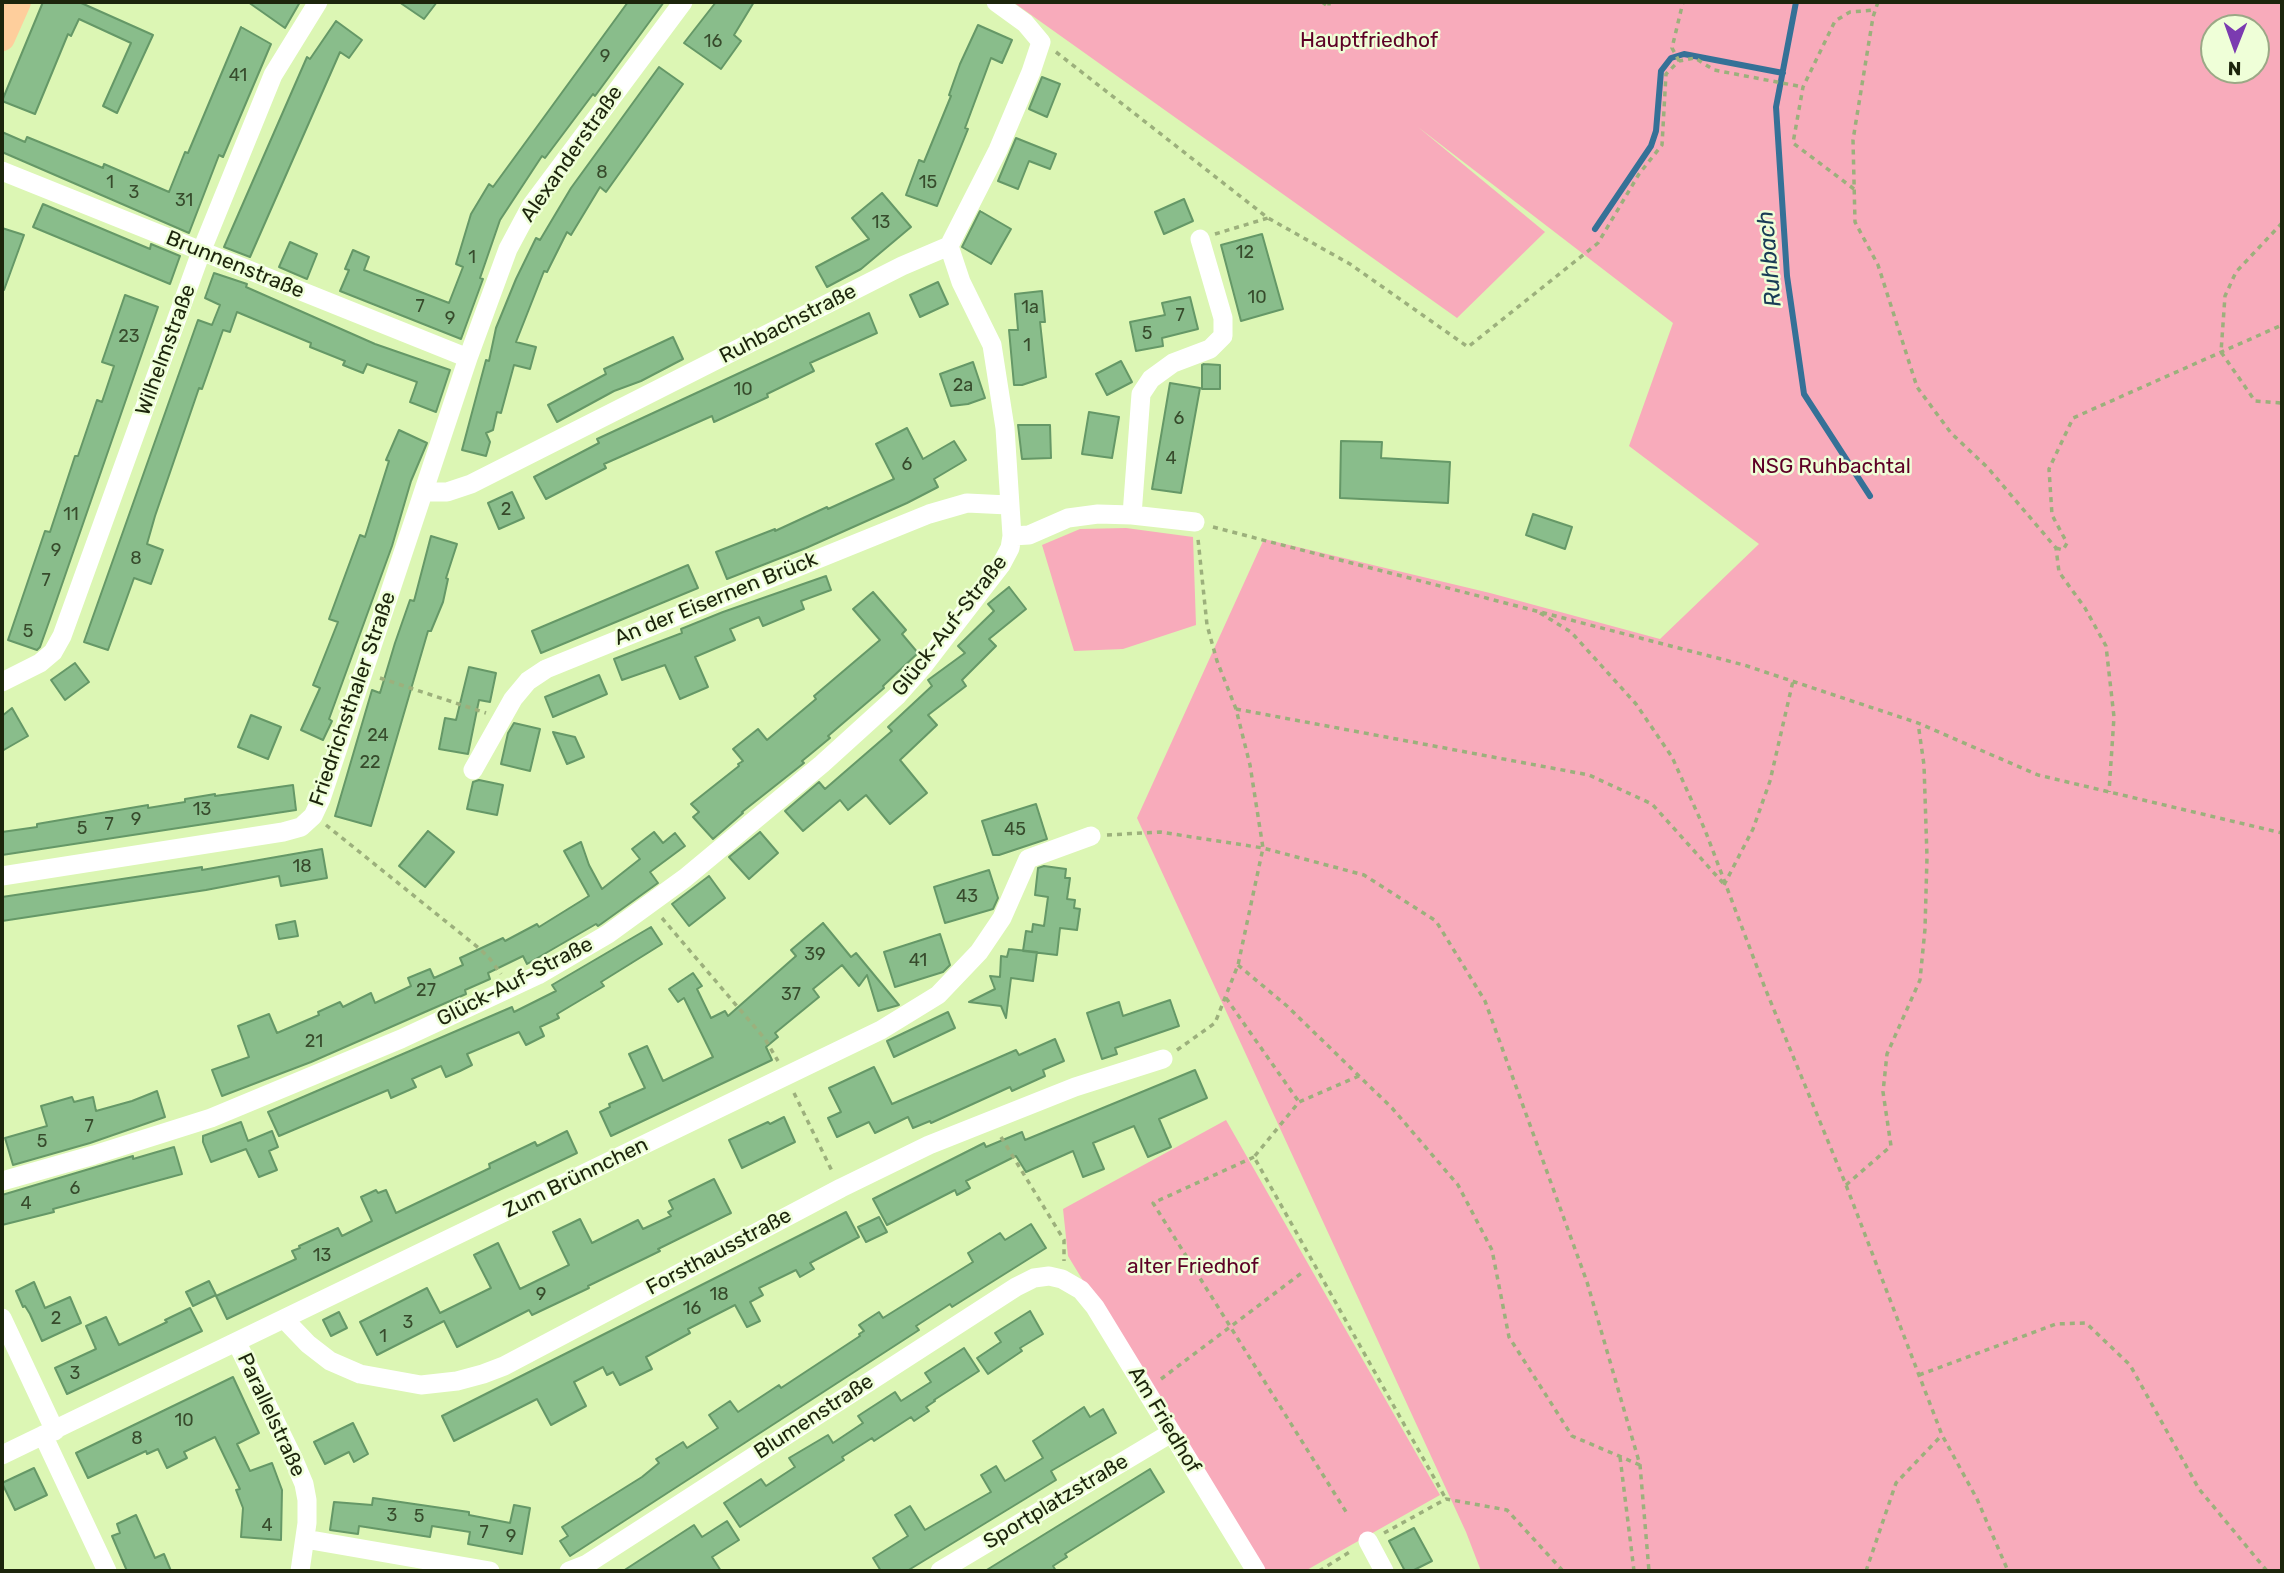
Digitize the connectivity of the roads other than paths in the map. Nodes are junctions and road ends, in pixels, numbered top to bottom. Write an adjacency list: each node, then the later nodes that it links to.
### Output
1 (18, 2): 5 (main road)
2 (318, 2): 9 (street, Wilhelmstraße)
3 (683, 2): 10 (street, Alexanderstraße)
4 (996, 2): 8 (street)
5 (2, 38)
6 (2, 171): 9 (street, Brunnenstraße)
7 (1200, 239): 13 (street)
8 (949, 246): 11 (street, Ruhbachstraße); 12 (street)
9 (201, 252): 10 (street, Brunnenstraße); 16 (street, Wilhelmstraße)
10 (468, 358): 11 (street, Friedrichsthaler Straße)
11 (425, 492): 19 (street, Friedrichsthaler Straße)
12 (1008, 505): 15 (street); 17 (street, An der Eisernen Brück)
13 (1132, 515): 14 (street); 15 (street)
14 (1195, 522)
15 (1012, 536): 21 (street, Glück-Auf-Straße)
16 (2, 682)
17 (473, 770)
18 (1091, 836): 24 (street, Zum Brünnchen)
19 (2, 876)
20 (1163, 1059): 24 (street, Forsthausstraße)
21 (2, 1181)
22 (1062, 1279): 27 (street, Am Friedhof); 34 (street, Blumenstraße)
23 (2, 1318): 26 (street)
24 (285, 1320): 25 (street, Zum Brünnchen)
25 (237, 1343): 26 (street, Zum Brünnchen); 29 (street, Parallelstraße)
26 (49, 1433): 28 (street, Zum Brünnchen); 31 (street)
27 (1171, 1433): 35 (street, Sportplatzstraße); 36 (street, Am Friedhof)
28 (2, 1455)
29 (305, 1539): 32 (street, Parallelstraße); 33 (street)
30 (1368, 1541): 37 (street)
31 (107, 1571)
32 (300, 1571)
33 (490, 1571)
34 (569, 1571)
35 (940, 1571)
36 (1256, 1571)
37 (1384, 1571)

